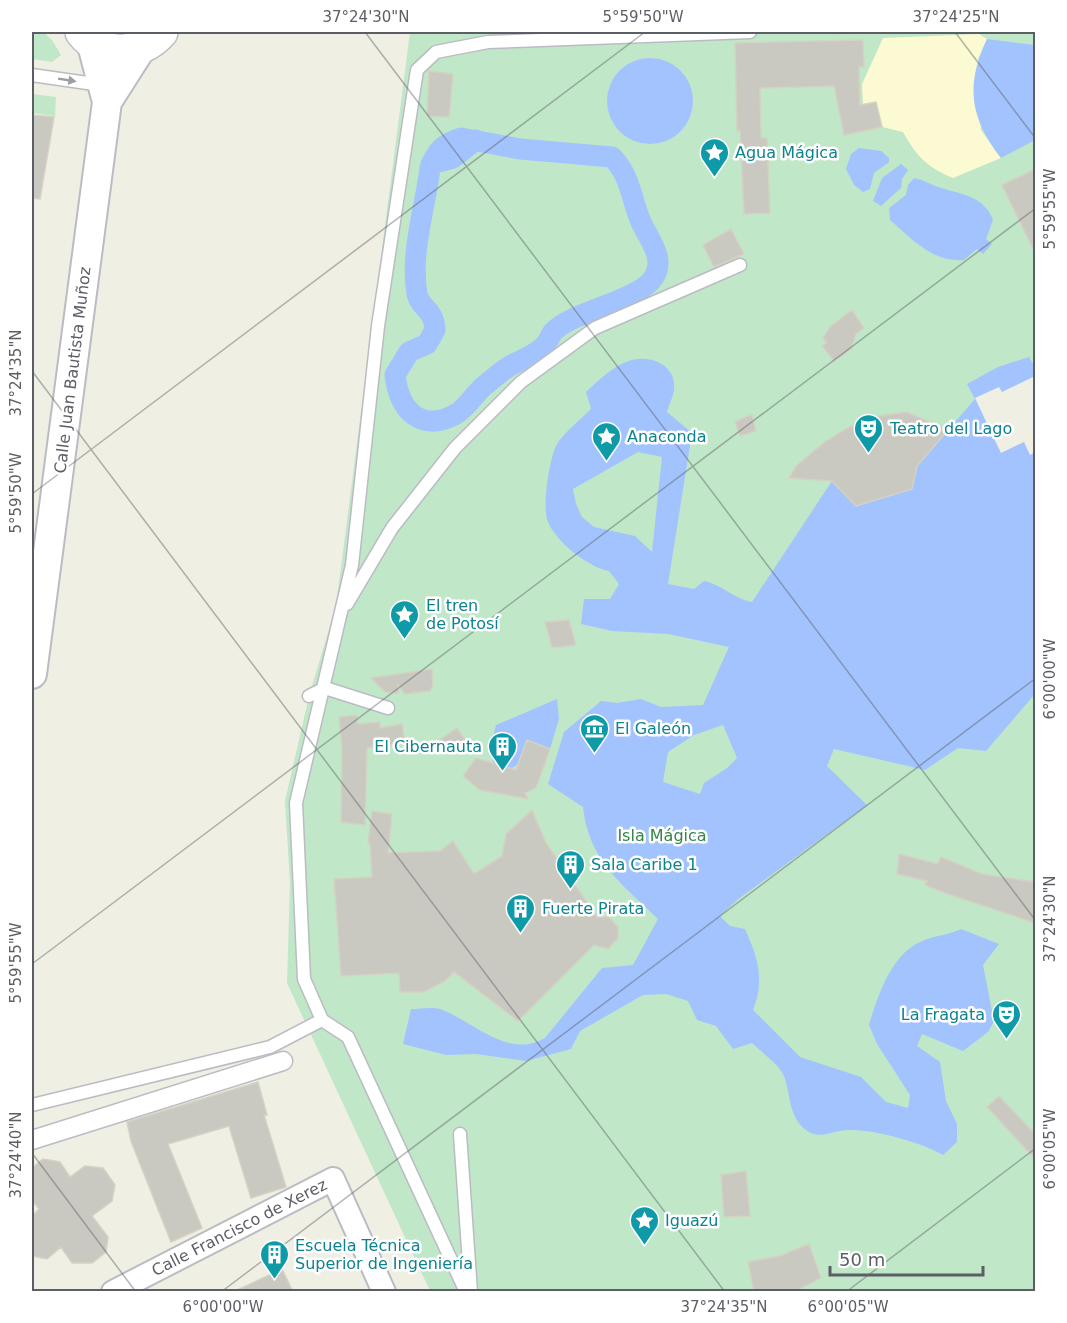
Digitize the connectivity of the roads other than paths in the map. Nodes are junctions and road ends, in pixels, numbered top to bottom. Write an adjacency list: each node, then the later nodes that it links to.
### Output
1 (750, 32): 7 (lane)
2 (86, 36): 3 (main road); 5 (street, Calle Juan Bautista Muñoz)
3 (151, 39): 5 (street, Calle Juan Bautista Muñoz)
4 (32, 75): 5 (lane, one-way to 5)
5 (105, 94): 8 (street, Calle Juan Bautista Muñoz)
6 (740, 265): 7 (lane)
7 (341, 613): 10 (lane)
8 (34, 641): 9 (street, Calle Juan Bautista Muñoz)
9 (32, 674)
10 (325, 688): 11 (lane); 12 (lane); 13 (lane)
11 (309, 696)
12 (388, 708)
13 (322, 1020): 15 (lane); 20 (lane)
14 (283, 1061): 17 (street)
15 (32, 1105)
16 (460, 1134): 21 (lane)
17 (32, 1140)
18 (113, 1292): 19 (street, Calle Francisco de Xerez)
19 (384, 1292)
20 (466, 1292)
21 (471, 1292)

